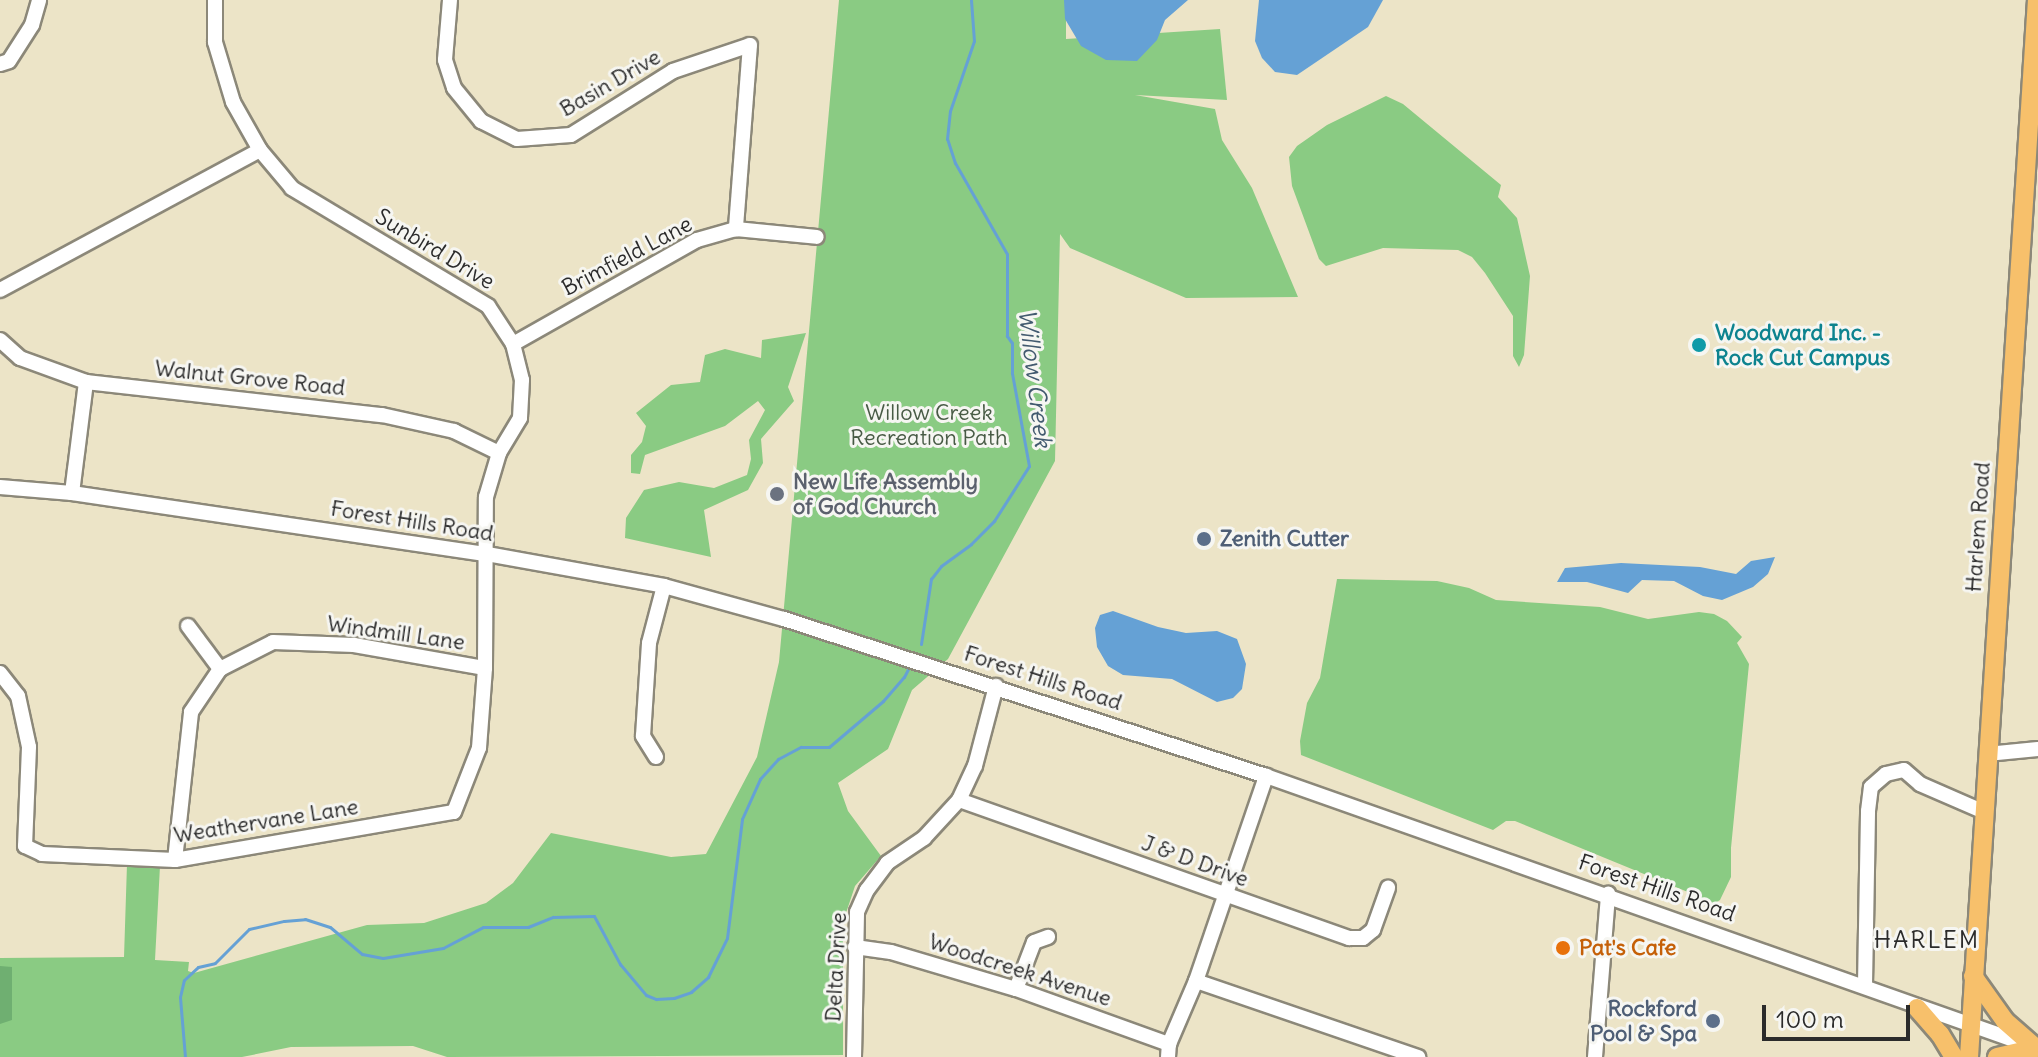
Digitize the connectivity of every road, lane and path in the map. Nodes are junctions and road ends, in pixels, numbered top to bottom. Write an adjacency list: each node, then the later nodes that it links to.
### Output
1 (39, 0): 5 (street)
2 (215, 0): 6 (street, Sunbird Drive)
3 (450, 0): 7 (street, Basin Drive)
4 (2037, 0): 24 (main road, Harlem Road)
5 (0, 64)
6 (260, 150): 9 (street); 11 (street, Sunbird Drive)
7 (736, 229): 8 (street, Brimfield Lane); 11 (street, Brimfield Lane)
8 (817, 237)
9 (0, 290)
10 (0, 340): 12 (street, Walnut Grove Road)
11 (513, 344): 13 (street, Sunbird Drive)
12 (86, 382): 13 (street, Walnut Grove Road); 15 (street)
13 (499, 453): 16 (street, Sunbird Drive)
14 (0, 487): 15 (street, Forest Hills Road)
15 (72, 493): 16 (street, Forest Hills Road)
16 (487, 554): 17 (street, Forest Hills Road); 19 (street, Sunbird Drive)
17 (664, 586): 22 (street, Forest Hills Road); 25 (street)
18 (188, 626): 20 (street)
19 (485, 668): 20 (street, Windmill Lane); 29 (street, Sunbird Drive)
20 (220, 669): 30 (street, Windmill Lane)
21 (0, 673): 30 (street, Weathervane Lane)
22 (996, 686): 26 (street, Forest Hills Road); 27 (street, Delta Drive)
23 (2038, 749): 24 (street)
24 (1987, 754): 28 (main road, Harlem Road)
25 (656, 757)
26 (1266, 776): 32 (street, Forest Hills Road); 33 (street)
27 (959, 800): 33 (street, J & D Drive); 35 (street, Delta Drive)
28 (1982, 811): 36 (main road, Harlem Road); 38 (street)
29 (454, 812): 30 (street, Weathervane Lane)
30 (175, 860)
31 (1388, 888): 33 (street, J & D Drive)
32 (1608, 894): 38 (street, Forest Hills Road); 46 (street)
33 (1225, 895): 37 (street)
34 (1048, 937): 39 (street)
35 (855, 947): 39 (street, Woodcreek Avenue); 44 (street, Delta Drive)
36 (1973, 976): 41 (main road, Harlem Road); 42 (main road)
37 (1196, 981): 43 (street); 45 (street)
38 (1865, 985): 40 (street, Forest Hills Road)
39 (1016, 989): 43 (street, Woodcreek Avenue)
40 (1917, 1008): 41 (street, Forest Hills Road); 47 (main road)
41 (1971, 1025): 42 (street, Forest Hills Road); 48 (main road, Harlem Road)
42 (2037, 1048): 49 (main road)
43 (1169, 1051)
44 (854, 1057)
45 (1418, 1057)
46 (1595, 1057)
47 (1954, 1057)
48 (1969, 1057)
49 (1997, 1057)

